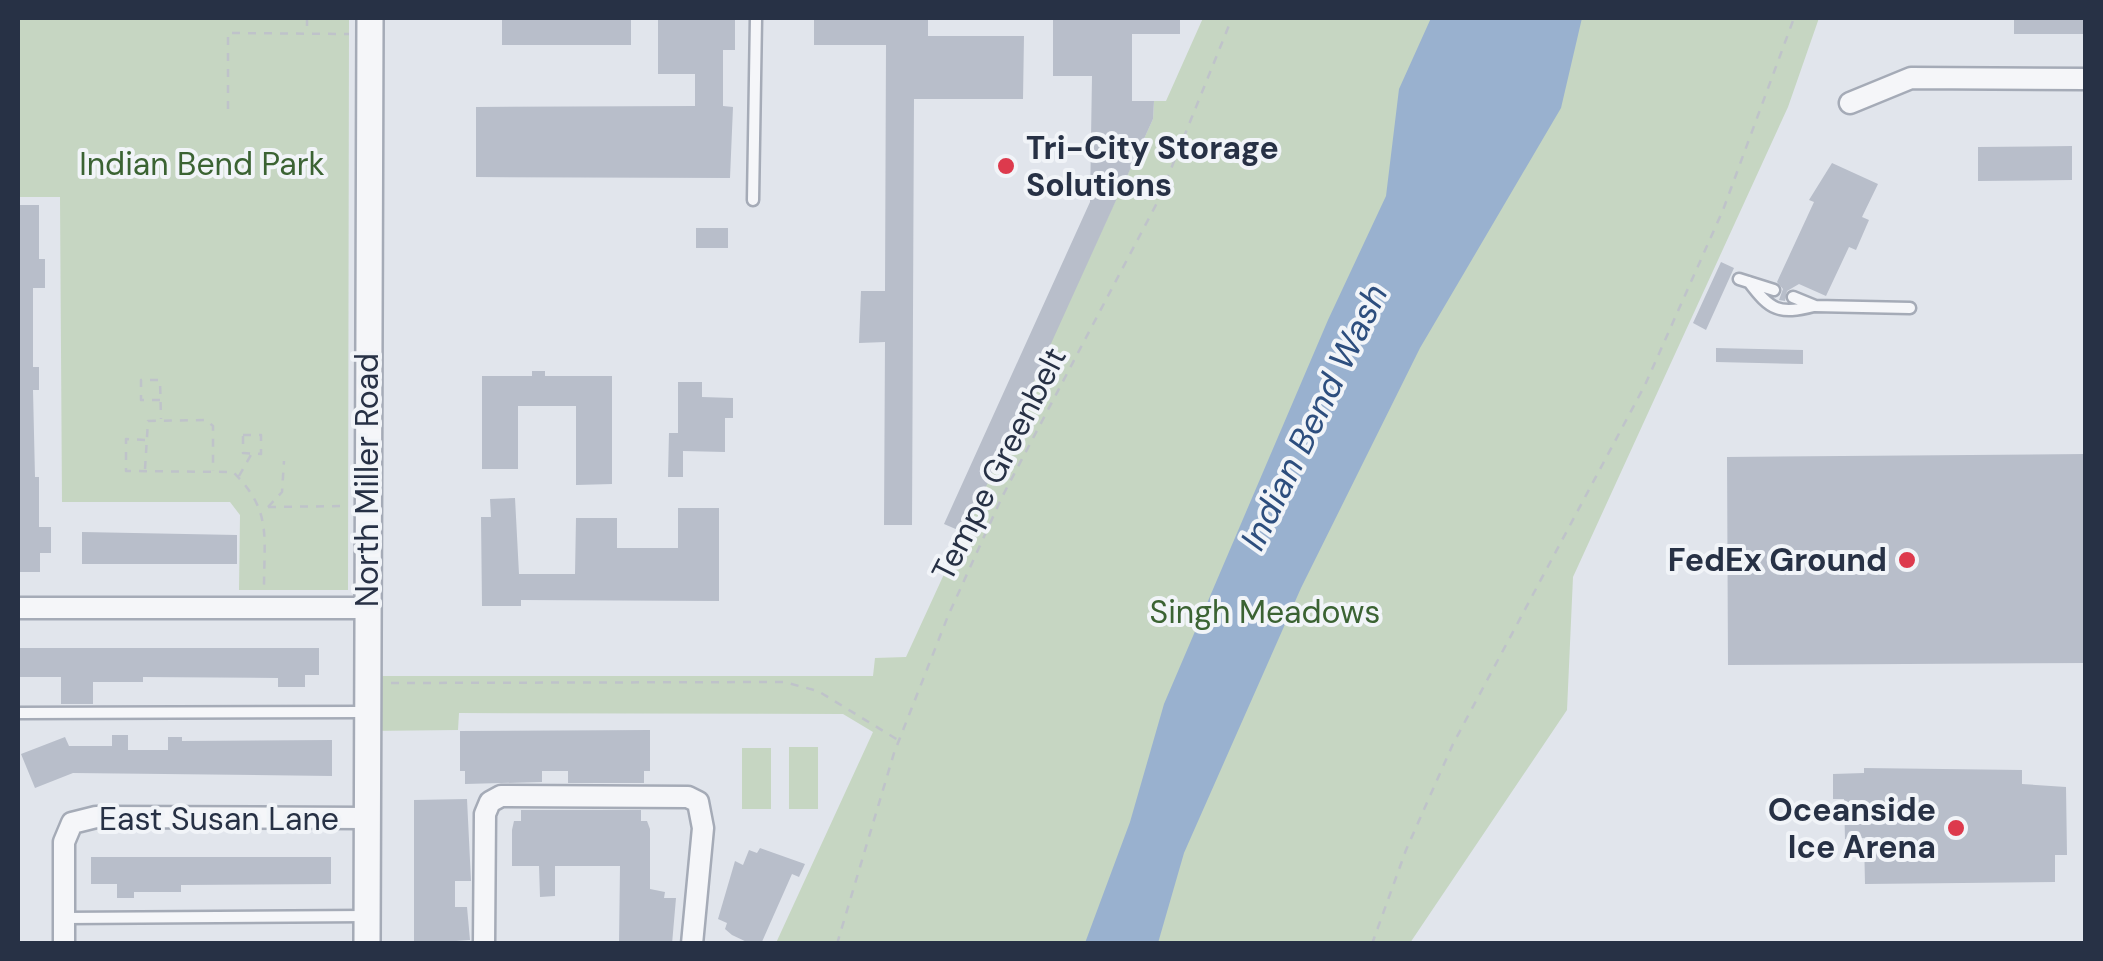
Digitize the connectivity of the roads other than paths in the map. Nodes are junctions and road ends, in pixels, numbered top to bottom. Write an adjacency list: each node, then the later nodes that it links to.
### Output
1 (756, 18): 5 (lane)
2 (370, 26): 11 (street, North Miller Road)
3 (2086, 79): 4 (street)
4 (1850, 103)
5 (752, 200)
6 (1774, 290): 8 (lane)
7 (1792, 297): 8 (lane)
8 (1814, 306): 9 (lane)
9 (1910, 308)
10 (18, 608): 11 (street)
11 (366, 608): 12 (street, North Miller Road)
12 (366, 712): 13 (lane); 14 (street, North Miller Road)
13 (18, 713)
14 (366, 818): 15 (street, North Miller Road); 16 (street, East Susan Lane)
15 (366, 916): 16 (lane); 18 (street, North Miller Road)
16 (64, 918): 17 (street)
17 (64, 944)
18 (367, 944)
19 (484, 944): 20 (street)
20 (692, 944)

